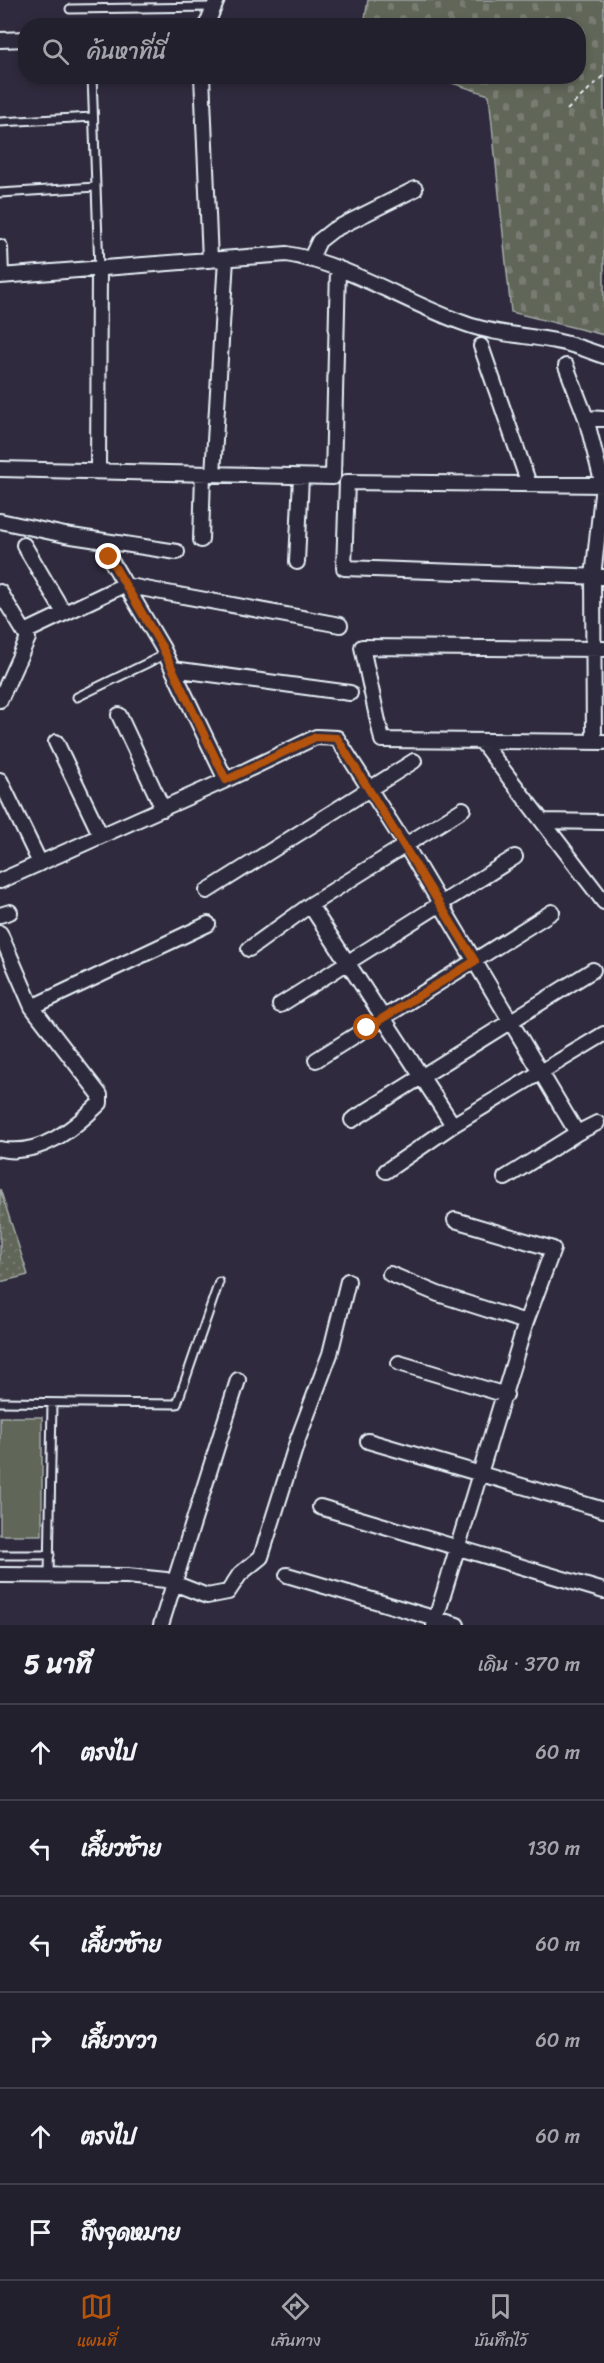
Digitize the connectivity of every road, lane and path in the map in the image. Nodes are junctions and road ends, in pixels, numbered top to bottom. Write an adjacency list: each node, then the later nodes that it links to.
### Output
1 (215, 3): 2 (lane); 3 (street)
2 (70, 9)
3 (209, 18)
4 (18, 39): 5 (street)
5 (0, 40)
6 (604, 75): 9 (path)
7 (92, 84): 10 (lane)
8 (202, 84): 18 (street)
9 (567, 110)
10 (93, 117): 11 (lane); 12 (lane)
11 (0, 122)
12 (96, 187): 14 (lane); 20 (lane)
13 (415, 189): 16 (street)
14 (0, 193)
15 (0, 247): 21 (street)
16 (311, 258): 17 (street); 19 (street)
17 (226, 259): 18 (street); 29 (street)
18 (210, 260): 20 (street)
19 (338, 268): 23 (street); 30 (street)
20 (99, 269): 21 (street); 28 (street)
21 (0, 276)
22 (481, 346): 31 (street)
23 (604, 356)
24 (566, 366): 25 (street)
25 (586, 418): 26 (street); 32 (street)
26 (604, 419)
27 (0, 469): 28 (street)
28 (98, 471): 29 (street)
29 (208, 474): 30 (street); 34 (street)
30 (301, 477): 38 (street)
31 (529, 484): 32 (street); 39 (street)
32 (604, 485): 39 (street)
33 (0, 521): 36 (street)
34 (201, 540)
35 (24, 545): 42 (street)
36 (177, 552)
37 (109, 557): 40 (street)
38 (297, 562)
39 (599, 577): 45 (street)
40 (124, 585): 42 (street); 43 (street); 46 (street)
41 (0, 592): 44 (street)
42 (64, 613): 44 (street)
43 (340, 624)
44 (25, 632): 50 (street)
45 (599, 648): 52 (street); 54 (street)
46 (166, 654): 47 (street); 49 (lane)
47 (173, 669): 48 (street); 57 (street)
48 (350, 693)
49 (77, 697)
50 (0, 700)
51 (119, 715): 59 (street)
52 (481, 741): 54 (street); 61 (street)
53 (56, 742): 63 (street)
54 (599, 742)
55 (414, 761): 58 (street)
56 (0, 780): 66 (street)
57 (226, 780): 58 (street); 59 (street)
58 (369, 791): 64 (street); 68 (street)
59 (163, 809): 63 (street)
60 (463, 809): 64 (street)
61 (542, 821): 62 (street); 69 (street)
62 (604, 822)
63 (101, 836): 66 (street)
64 (406, 846): 70 (street); 71 (street)
65 (515, 857): 71 (street)
66 (40, 863): 67 (street)
67 (0, 881)
68 (207, 891)
69 (604, 902)
70 (310, 905): 75 (street); 77 (street)
71 (442, 905): 76 (street); 77 (street)
72 (552, 912): 76 (street)
73 (208, 924): 80 (street)
74 (0, 933): 80 (street)
75 (249, 949)
76 (475, 961): 81 (street); 82 (street)
77 (348, 963): 79 (street); 81 (street)
78 (593, 970): 82 (street)
79 (280, 1005)
80 (32, 1007): 91 (street)
81 (384, 1017): 84 (street); 86 (street)
82 (511, 1021): 85 (street); 86 (street)
83 (604, 1034): 85 (street)
84 (316, 1060)
85 (542, 1072): 89 (street); 90 (street)
86 (421, 1075): 87 (street); 89 (street)
87 (352, 1120)
88 (597, 1123): 90 (street)
89 (453, 1125): 92 (street)
90 (578, 1133): 93 (street)
91 (0, 1149)
92 (386, 1171)
93 (505, 1178)
94 (455, 1220): 98 (street)
95 (390, 1274): 98 (street)
96 (348, 1281): 114 (street)
97 (219, 1282): 103 (lane)
98 (526, 1322): 101 (street)
99 (399, 1364): 101 (street)
100 (238, 1380): 114 (street)
101 (506, 1395): 105 (street)
102 (0, 1402): 103 (lane)
103 (52, 1403): 110 (lane)
104 (368, 1442): 105 (street)
105 (481, 1474): 107 (street); 108 (street)
106 (320, 1507): 108 (street)
107 (604, 1510)
108 (458, 1548): 115 (street); 116 (street)
109 (0, 1555): 110 (lane)
110 (50, 1555): 112 (lane)
111 (0, 1575): 112 (street)
112 (49, 1575): 114 (street)
113 (287, 1575): 116 (street)
114 (173, 1582): 117 (street)
115 (604, 1591)
116 (435, 1622): 118 (street)
117 (161, 1625)
118 (457, 1625)

